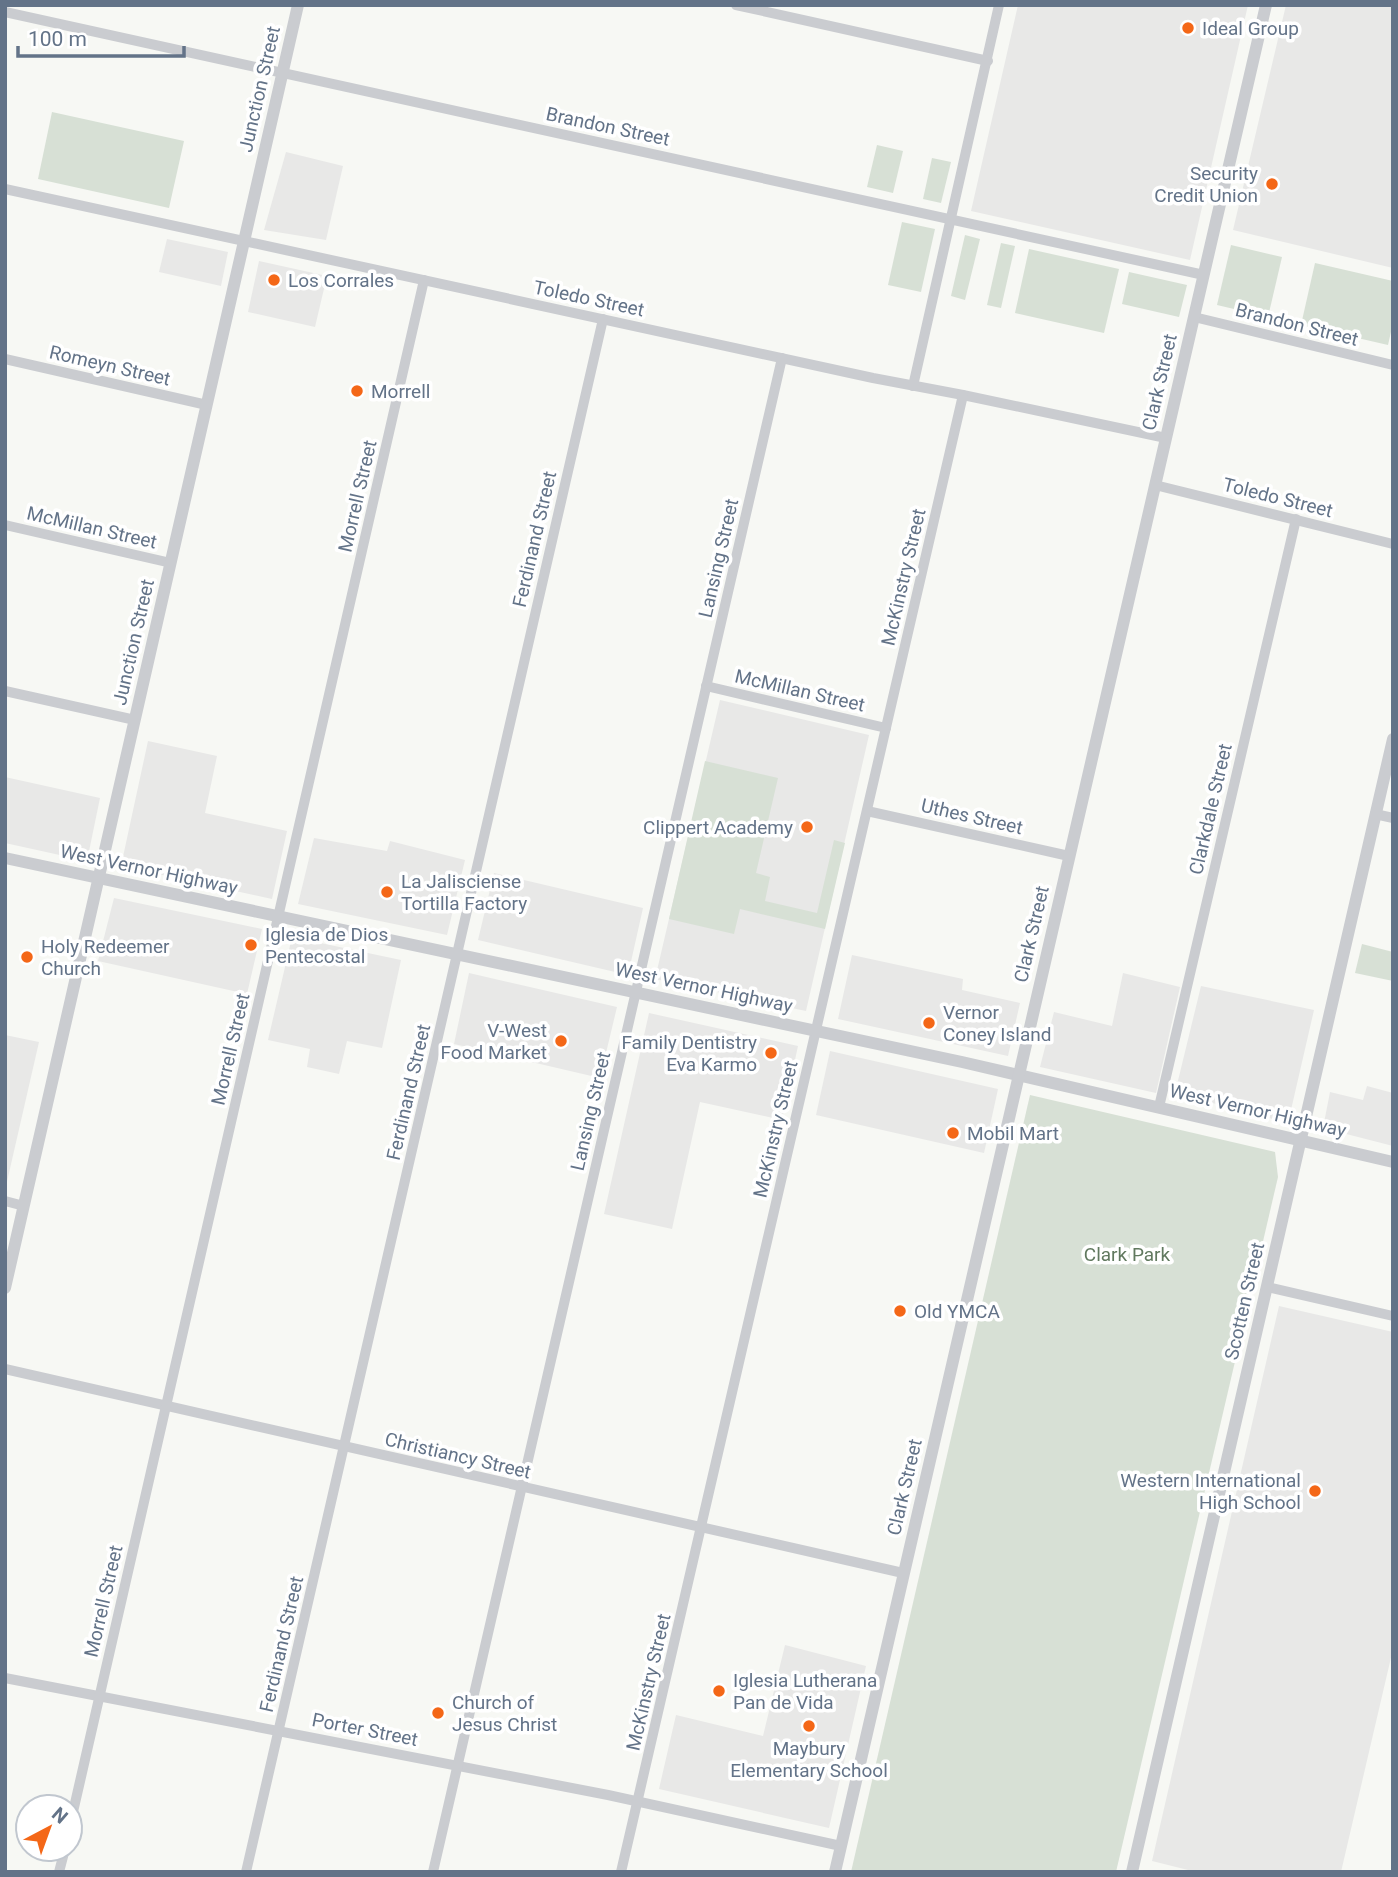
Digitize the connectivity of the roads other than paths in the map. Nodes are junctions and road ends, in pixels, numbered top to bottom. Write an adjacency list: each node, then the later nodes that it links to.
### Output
1 (298, 5): 7 (street, Junction Street)
2 (736, 5): 6 (street)
3 (999, 5): 6 (street)
4 (1266, 5): 11 (street, Clark Street)
5 (5, 12): 7 (street, Brandon Street)
6 (988, 61): 9 (street)
7 (283, 72): 9 (street, Brandon Street); 10 (street, Junction Street)
8 (5, 189): 10 (street, Toledo Street)
9 (951, 220): 11 (street, Brandon Street); 18 (street)
10 (245, 241): 12 (street, Toledo Street); 20 (street, Junction Street)
11 (1203, 275): 13 (street, Clark Street)
12 (424, 280): 14 (street, Toledo Street); 38 (street, Morrell Street)
13 (1194, 317): 17 (street, Brandon Street); 21 (street, Clark Street)
14 (603, 319): 15 (street, Toledo Street); 39 (street, Ferdinand Street)
15 (782, 358): 18 (street, Toledo Street); 27 (street, Lansing Street)
16 (5, 359): 20 (street, Romeyn Street)
17 (1393, 365)
18 (913, 386): 19 (street, Toledo Street)
19 (963, 395): 21 (street, Toledo Street); 30 (street, McKinstry Street)
20 (207, 405): 26 (street, Junction Street)
21 (1166, 438): 22 (street, Clark Street)
22 (1155, 485): 23 (street, Toledo Street); 35 (street, Clark Street)
23 (1296, 519): 25 (street, Toledo Street); 43 (street, Clarkdale Street)
24 (5, 525): 26 (street, McMillan Street)
25 (1393, 544)
26 (171, 563): 29 (street, Junction Street)
27 (706, 686): 30 (street, McMillan Street); 40 (street, Lansing Street)
28 (5, 691): 29 (street)
29 (135, 720): 37 (street, Junction Street)
30 (886, 728): 32 (street, McKinstry Street)
31 (1393, 739): 33 (street, Scotten Street)
32 (867, 811): 35 (street, Uthes Street); 41 (street, McKinstry Street)
33 (1376, 814): 34 (street); 44 (street, Scotten Street)
34 (1393, 818)
35 (1069, 856): 42 (street, Clark Street)
36 (5, 858): 37 (street, West Vernor Highway)
37 (100, 878): 38 (street, West Vernor Highway); 47 (street, Junction Street)
38 (278, 916): 39 (street, West Vernor Highway); 52 (street, Morrell Street)
39 (457, 954): 40 (street, West Vernor Highway); 53 (street, Ferdinand Street)
40 (636, 992): 41 (street, West Vernor Highway); 54 (street, Lansing Street)
41 (816, 1030): 42 (street, West Vernor Highway); 55 (street, McKinstry Street)
42 (1019, 1075): 43 (street, West Vernor Highway); 56 (street, Clark Street)
43 (1159, 1107): 44 (street, West Vernor Highway)
44 (1301, 1140): 45 (street, West Vernor Highway); 48 (street, Scotten Street)
45 (1393, 1162)
46 (5, 1201): 47 (street)
47 (24, 1206): 49 (street, Junction Street)
48 (1267, 1287): 50 (street); 68 (street, Scotten Street)
49 (5, 1288)
50 (1393, 1316)
51 (5, 1369): 52 (street, Christiancy Street)
52 (166, 1406): 53 (street, Christiancy Street); 58 (street, Morrell Street)
53 (344, 1447): 54 (street, Christiancy Street); 59 (street, Ferdinand Street)
54 (522, 1487): 55 (street, Christiancy Street); 60 (street, Lansing Street)
55 (701, 1528): 56 (street, Christiancy Street); 62 (street, McKinstry Street)
56 (903, 1573): 63 (street, Clark Street)
57 (5, 1678): 58 (street, Porter Street)
58 (99, 1696): 59 (street, Porter Street); 61 (street, Morrell Street)
59 (279, 1731): 60 (street, Porter Street); 64 (street, Ferdinand Street)
60 (458, 1765): 62 (street, Porter Street); 65 (street, Lansing Street)
61 (77, 1793)
62 (638, 1801): 63 (street, Porter Street); 66 (street, McKinstry Street)
63 (841, 1846): 67 (street, Clark Street)
64 (246, 1872)
65 (433, 1872)
66 (621, 1872)
67 (835, 1872)
68 (1132, 1872)

